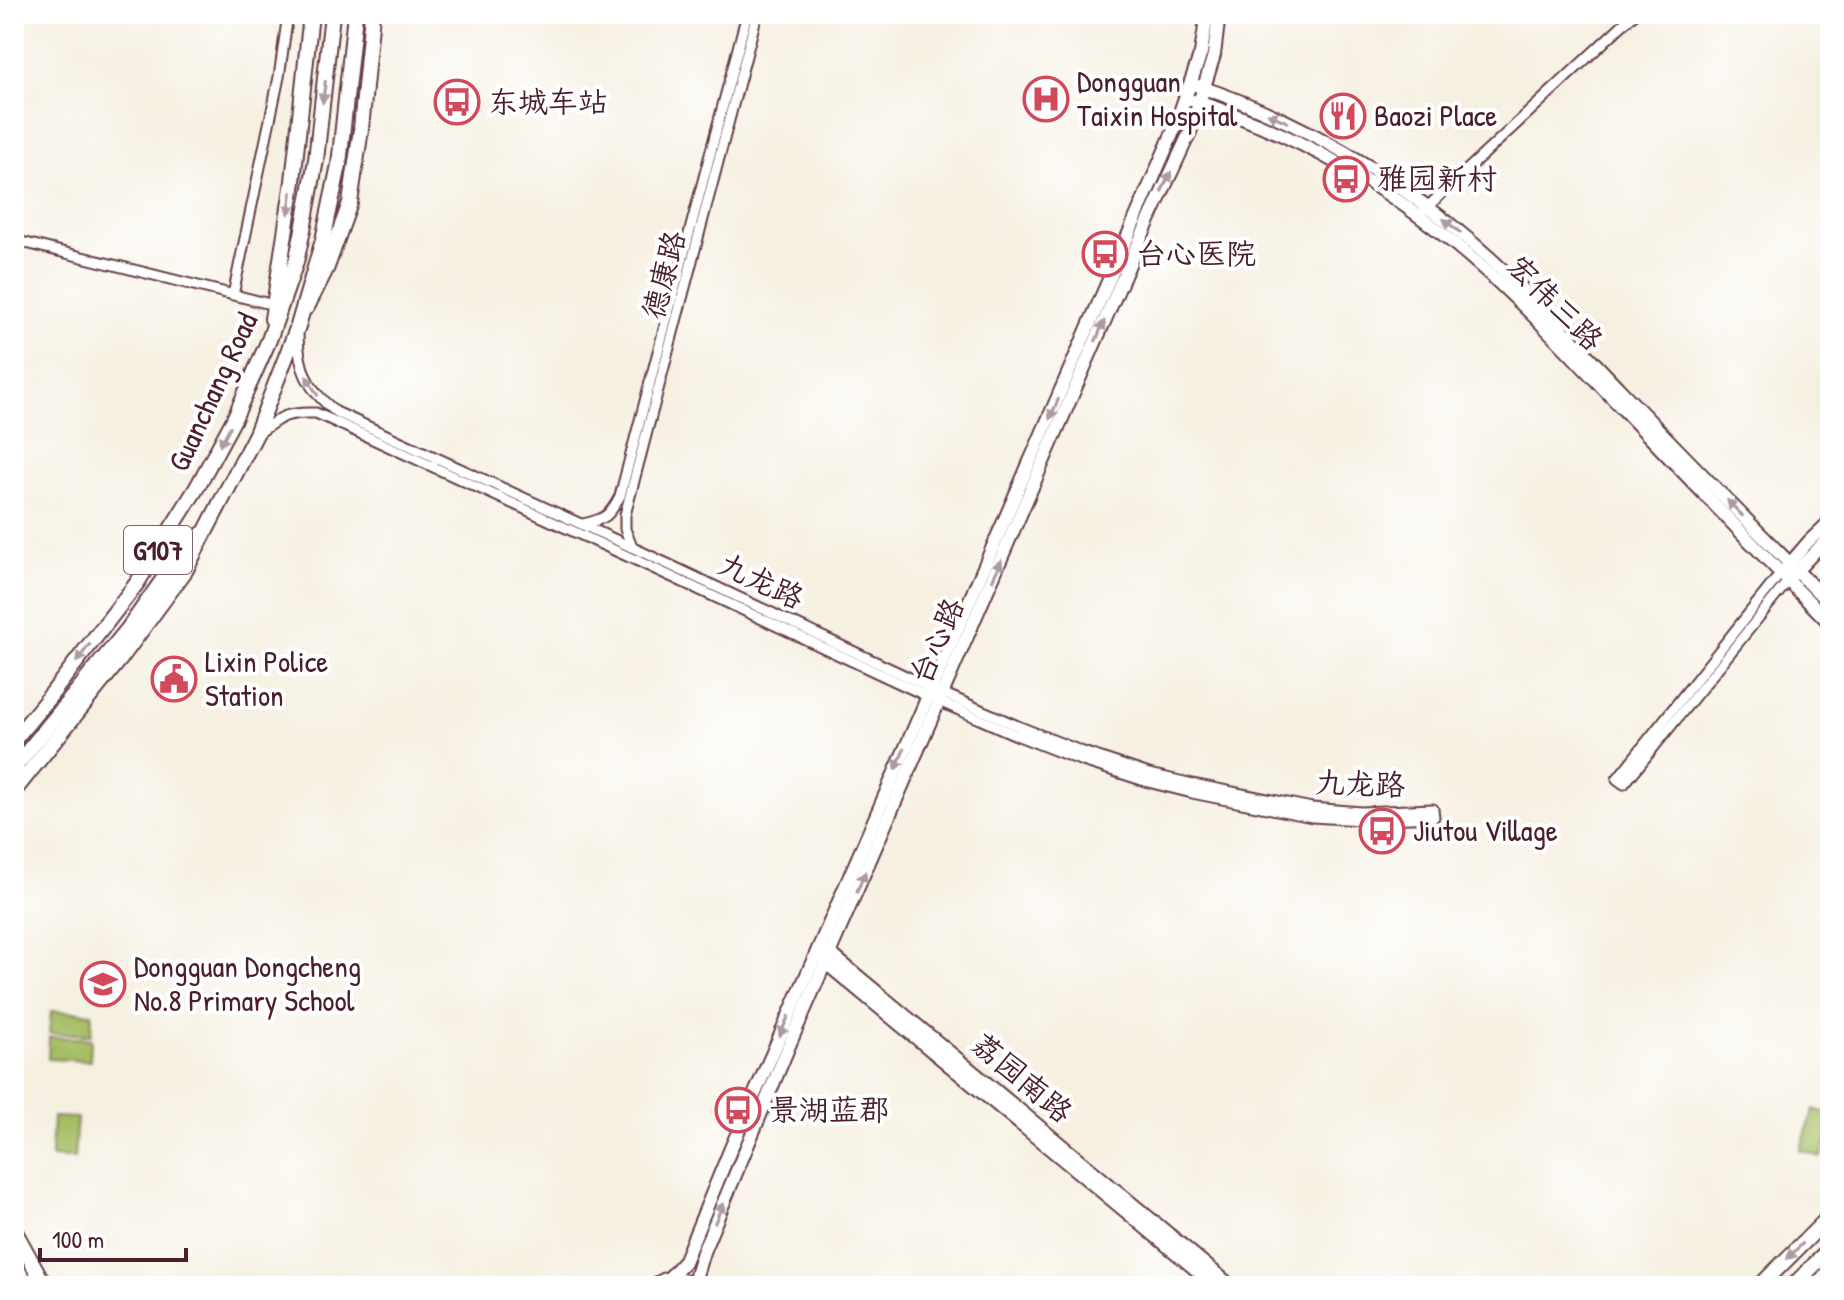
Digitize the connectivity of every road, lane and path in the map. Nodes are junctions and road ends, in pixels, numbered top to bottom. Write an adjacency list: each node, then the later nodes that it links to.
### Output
1 (288, 14): 16 (street)
2 (311, 14): 17 (main road, one-way to 17)
3 (332, 14): 19 (main road, Guanchang Road / G107, one-way to 19)
4 (355, 14): 18 (main road, Guanchang Road / G107)
5 (372, 14): 18 (main road)
6 (747, 14): 22 (street, 德康路)
7 (757, 14): 25 (street, 德康路)
8 (1207, 14): 11 (main road, 台心路)
9 (1219, 14): 11 (main road, 台心路)
10 (1634, 14): 14 (street)
11 (1197, 86): 12 (main road, 台心路); 13 (main road, 台心路); 14 (main road, 宏伟三路, one-way to 11)
12 (1186, 98): 13 (main road, 宏伟三路); 29 (main road, 台心路, one-way to 29)
13 (1199, 102): 14 (main road, 宏伟三路); 29 (main road, 台心路, one-way to 13)
14 (1423, 212): 26 (main road, 宏伟三路)
15 (14, 240): 16 (street)
16 (233, 295): 17 (street)
17 (274, 305): 19 (main road)
18 (298, 326): 20 (main road, Guanchang Road / G107); 22 (street, 九龙路, one-way to 18)
19 (269, 340): 30 (main road, Guanchang Road / G107, one-way to 30)
20 (256, 434): 23 (main road, Guanchang Road / G107); 29 (street, 九龙路)
21 (1830, 521): 26 (street)
22 (582, 524): 25 (street, 九龙路)
23 (211, 525): 31 (main road, Guanchang Road); 33 (main road, Guanchang Road / G107)
24 (1830, 536): 26 (street)
25 (632, 547): 29 (street, 九龙路)
26 (1789, 572): 27 (main road, 宏伟三路); 28 (main road, 宏伟三路); 32 (street)
27 (1830, 604)
28 (1830, 623)
29 (935, 694): 29 (street, 九龙路); 34 (main road, 台心路)
30 (14, 740)
31 (14, 768)
32 (1620, 782)
33 (14, 791)
34 (823, 954): 38 (main road, 荔园南路); 39 (main road, 台心路, one-way to 39); 42 (main road, 台心路, one-way to 34)
35 (1830, 1216): 45 (main road, one-way to 45)
36 (14, 1230): 40 (main road)
37 (1830, 1249): 46 (main road)
38 (1186, 1255): 43 (main road); 44 (main road)
39 (670, 1277): 41 (main road); 42 (main road)
40 (45, 1286)
41 (654, 1286)
42 (694, 1286)
43 (1216, 1286)
44 (1231, 1286)
45 (1760, 1286)
46 (1793, 1286)

